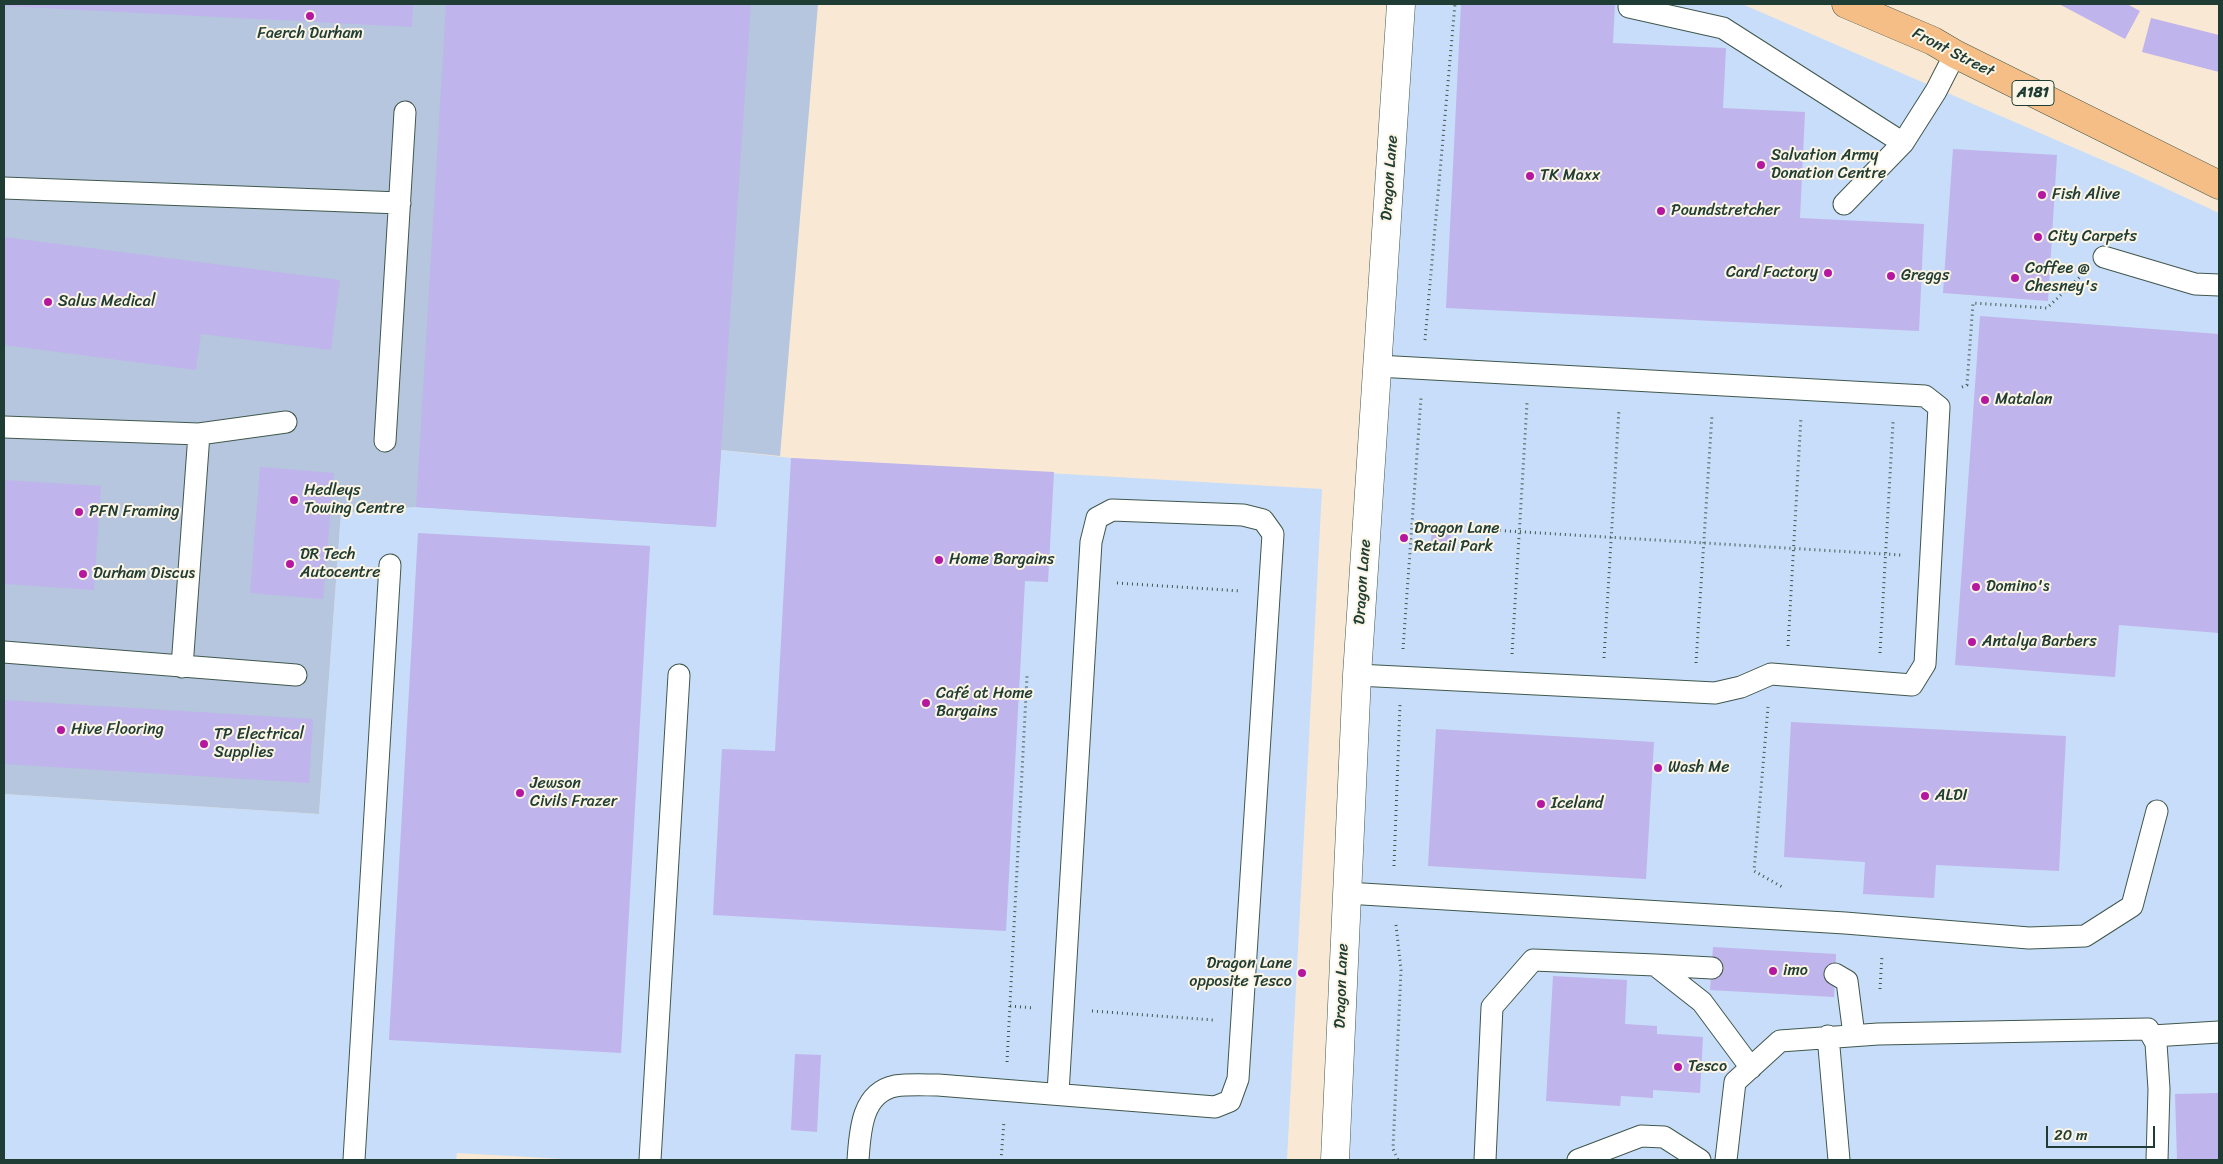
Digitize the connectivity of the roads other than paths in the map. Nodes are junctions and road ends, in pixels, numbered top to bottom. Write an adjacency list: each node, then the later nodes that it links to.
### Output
1 (1401, 4): 13 (street, Dragon Lane)
2 (1846, 4): 4 (main road, Front Street / A181)
3 (1628, 7): 6 (lane)
4 (1955, 54): 6 (lane); 7 (main road, Front Street / A181)
5 (405, 112): 9 (lane)
6 (1903, 143): 10 (lane)
7 (2219, 185)
8 (4, 188): 9 (lane)
9 (400, 203): 17 (lane)
10 (1844, 204)
11 (2104, 256): 12 (lane)
12 (2219, 285)
13 (1377, 366): 23 (street, Dragon Lane); 23 (lane)
14 (286, 422): 16 (lane)
15 (4, 427): 16 (lane)
16 (199, 434): 20 (lane)
17 (384, 441)
18 (390, 565): 35 (lane)
19 (4, 652): 20 (lane)
20 (182, 667): 21 (lane)
21 (296, 675)
22 (679, 675): 36 (lane)
23 (1356, 675): 25 (street, Dragon Lane)
24 (2157, 811): 25 (lane)
25 (1346, 893): 38 (street, Dragon Lane)
26 (1655, 965): 27 (lane); 33 (lane); 39 (lane)
27 (1712, 968)
28 (1834, 974): 30 (lane)
29 (2219, 1032): 32 (lane)
30 (1854, 1035): 31 (lane); 32 (lane)
31 (1828, 1036): 33 (lane); 43 (lane)
32 (2152, 1036): 44 (lane)
33 (1751, 1068): 42 (lane)
34 (1058, 1093): 34 (lane); 37 (lane)
35 (354, 1160)
36 (650, 1160)
37 (858, 1160)
38 (1335, 1160)
39 (1485, 1160)
40 (1578, 1160): 41 (lane)
41 (1700, 1160)
42 (1726, 1160)
43 (1839, 1160)
44 (2157, 1160)

